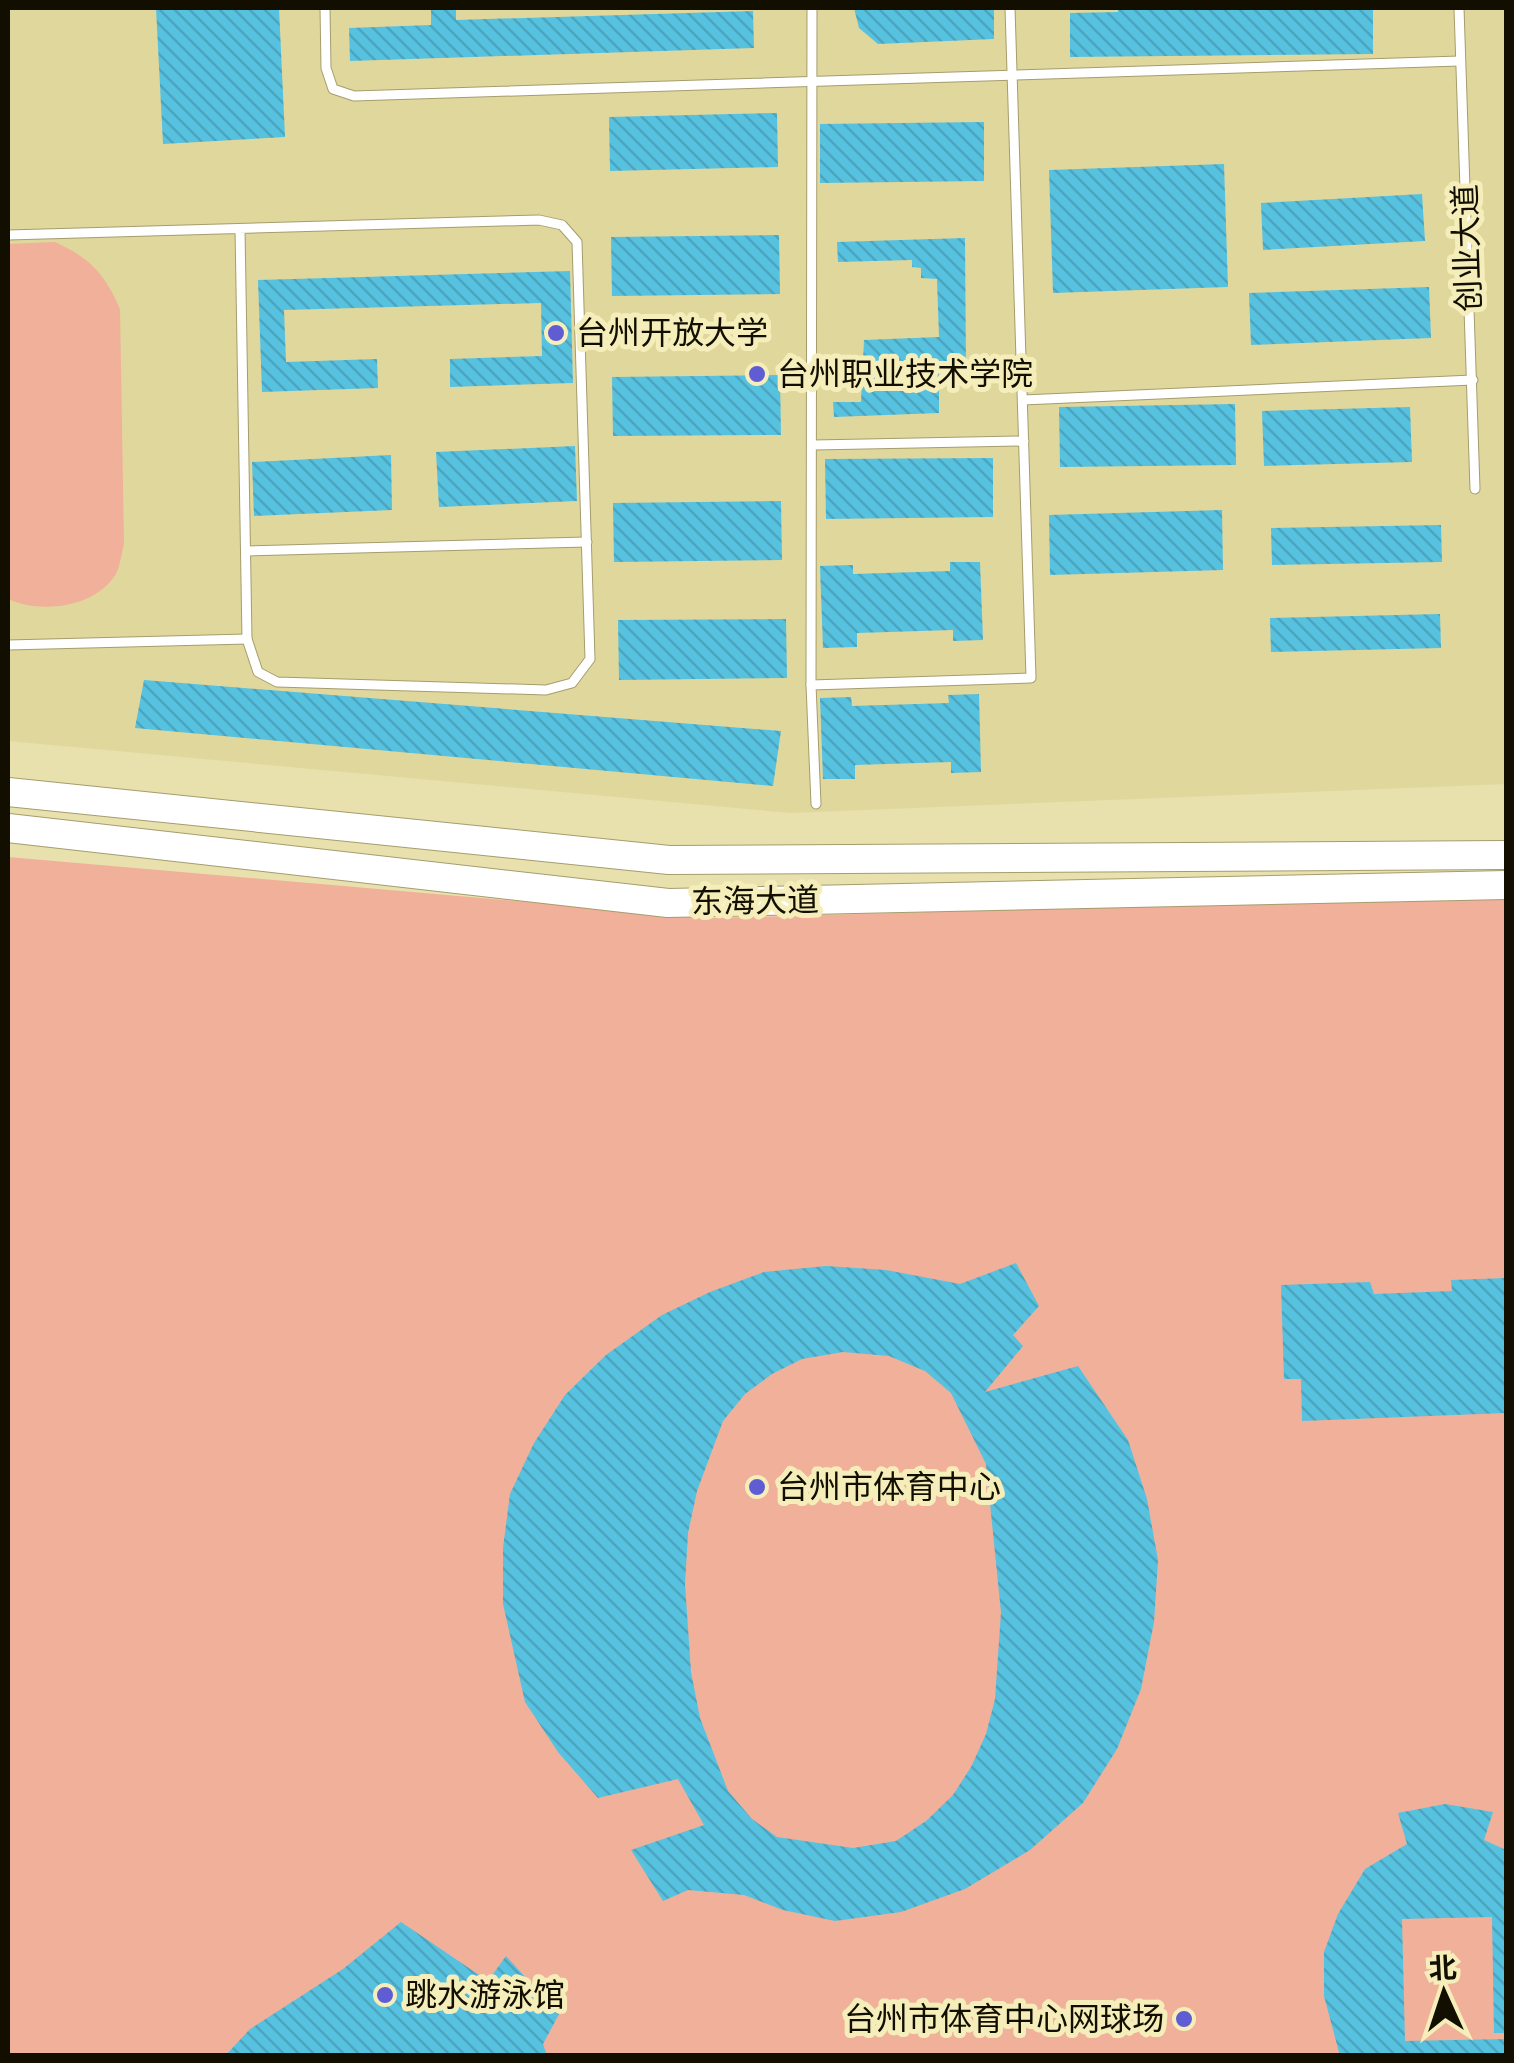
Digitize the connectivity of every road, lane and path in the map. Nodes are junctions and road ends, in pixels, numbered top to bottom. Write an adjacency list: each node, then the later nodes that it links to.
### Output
1 (325, 8): 7 (lane)
2 (812, 8): 7 (lane)
3 (1010, 8): 6 (lane)
4 (1459, 8): 5 (lane, 创业大道)
5 (1460, 61): 6 (lane); 10 (lane, 创业大道)
6 (1013, 75): 7 (lane); 11 (lane)
7 (812, 84): 13 (lane)
8 (240, 229): 9 (lane); 15 (lane); 16 (lane)
9 (8, 235)
10 (1473, 380): 11 (lane); 14 (lane, 创业大道)
11 (1023, 400): 12 (lane)
12 (1024, 441): 13 (lane); 19 (lane)
13 (814, 444): 19 (lane)
14 (1475, 489)
15 (587, 542): 16 (lane); 17 (lane)
16 (246, 551): 17 (lane)
17 (247, 638): 18 (lane)
18 (8, 645)
19 (811, 685): 21 (lane)
20 (8, 792): 23 (main road, 东海大道)
21 (816, 804)
22 (8, 828): 24 (main road, 东海大道)
23 (1506, 855)
24 (1506, 885)

